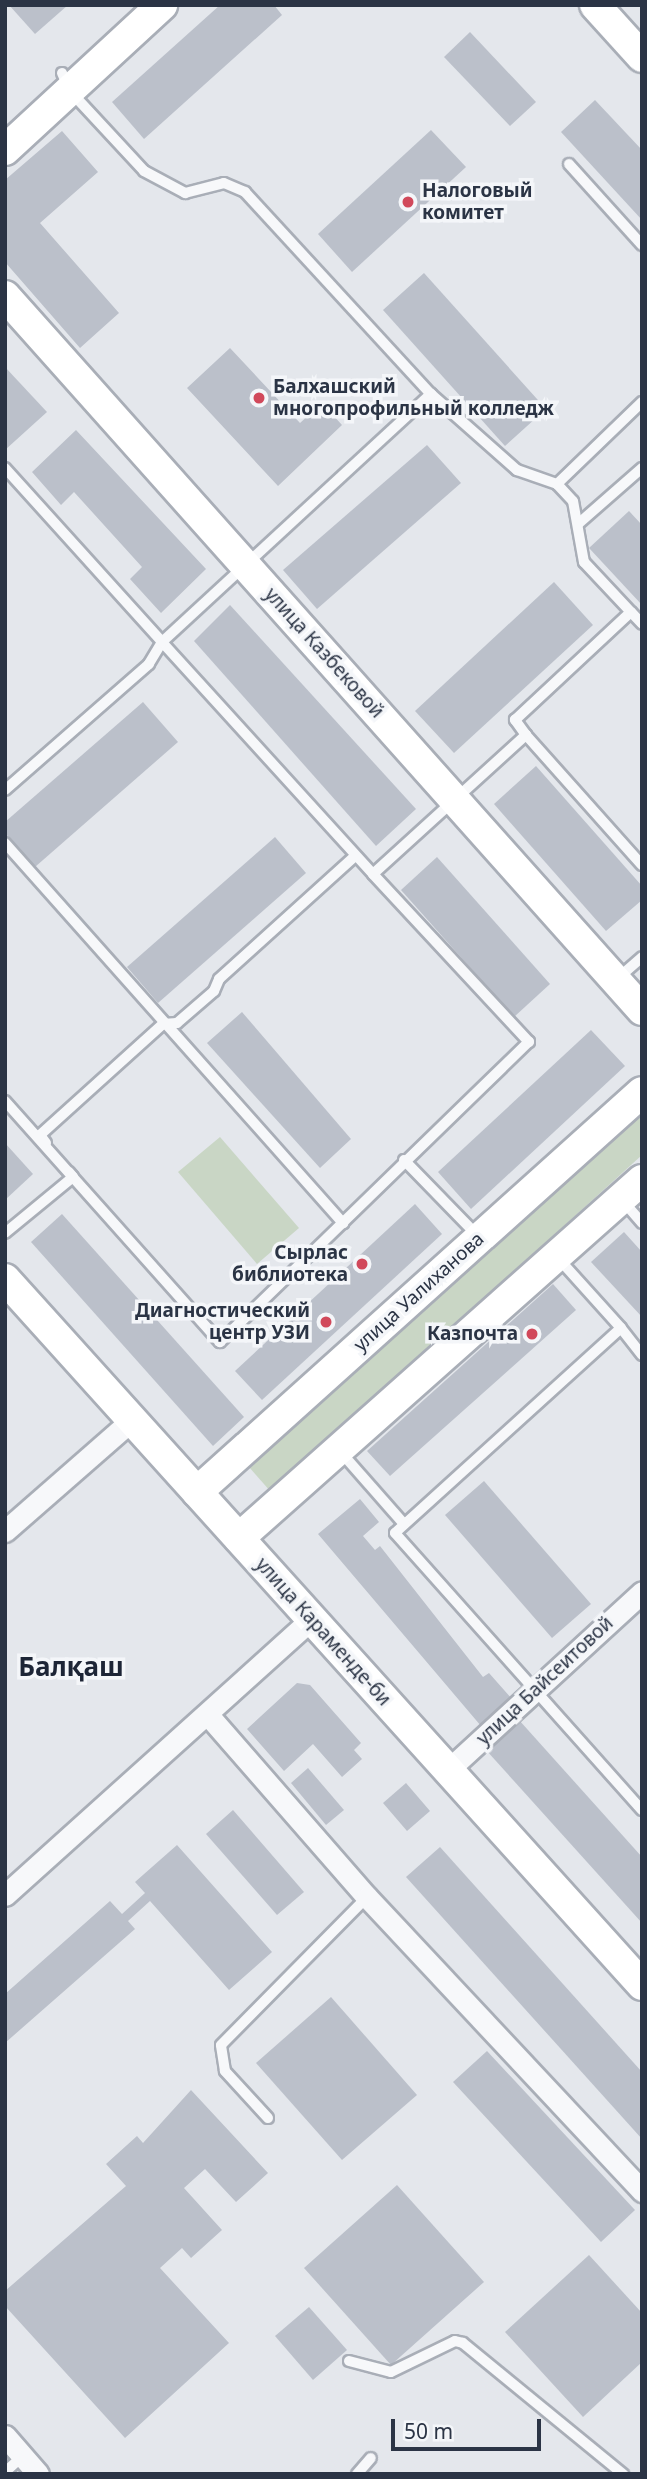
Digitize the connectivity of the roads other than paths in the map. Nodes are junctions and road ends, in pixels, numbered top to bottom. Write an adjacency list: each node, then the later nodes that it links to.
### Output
1 (137, 5): 5 (street)
2 (162, 5): 5 (street)
3 (594, 5): 4 (street)
4 (642, 57)
5 (66, 82): 6 (street); 7 (street); 11 (lane)
6 (5, 125)
7 (5, 150)
8 (569, 164): 9 (lane)
9 (642, 245)
10 (5, 296): 17 (street, улица Казбековой)
11 (431, 394): 15 (lane); 17 (lane)
12 (642, 402): 15 (lane)
13 (642, 468): 16 (lane)
14 (7, 472): 20 (lane)
15 (557, 484): 16 (lane)
16 (578, 524): 18 (lane)
17 (246, 566): 20 (lane); 23 (street, улица Казбековой)
18 (631, 612): 19 (lane); 21 (lane)
19 (642, 624)
20 (162, 642): 22 (lane); 25 (lane)
21 (526, 735): 23 (lane); 26 (lane)
22 (5, 790)
23 (456, 800): 27 (lane); 29 (street, улица Казбековой)
24 (5, 843): 31 (lane)
25 (355, 856): 27 (lane); 31 (lane)
26 (642, 865)
27 (373, 874): 34 (lane)
28 (642, 957): 29 (lane)
29 (615, 981): 30 (street, улица Казбековой)
30 (642, 1010)
31 (163, 1024): 35 (lane); 37 (lane)
32 (642, 1092): 40 (street, улица Уалиханова)
33 (5, 1101): 35 (lane)
34 (404, 1160): 37 (lane); 40 (lane)
35 (73, 1177): 37 (lane); 39 (lane)
36 (631, 1189): 38 (lane); 41 (street)
37 (343, 1223)
38 (642, 1223)
39 (5, 1233)
40 (480, 1238): 47 (street, улица Уалиханова)
41 (558, 1258): 43 (lane); 46 (street)
42 (5, 1279): 45 (street, улица Караменде-би)
43 (621, 1328): 44 (lane); 48 (lane)
44 (642, 1355)
45 (132, 1420): 47 (street, улица Караменде-би); 49 (street)
46 (338, 1448): 48 (lane); 50 (street)
47 (197, 1492): 50 (street, улица Караменде-би)
48 (404, 1524): 53 (lane)
49 (5, 1531)
50 (239, 1538): 52 (street, улица Караменде-би)
51 (642, 1592): 53 (street, улица Байсеитовой)
52 (312, 1619): 54 (street); 55 (street, улица Караменде-би)
53 (537, 1688): 55 (street, улица Байсеитовой); 56 (lane)
54 (208, 1714): 57 (street); 58 (street)
55 (448, 1770): 59 (street, улица Караменде-би)
56 (642, 1810)
57 (5, 1895)
58 (367, 1897): 60 (lane); 61 (street)
59 (642, 1985)
60 (268, 2118)
61 (642, 2191)
62 (349, 2361): 69 (lane)
63 (5, 2436): 64 (street)
64 (23, 2456): 66 (lane); 67 (street)
65 (371, 2458): 68 (lane)
66 (5, 2472)
67 (38, 2474)
68 (357, 2474)
69 (622, 2474)

